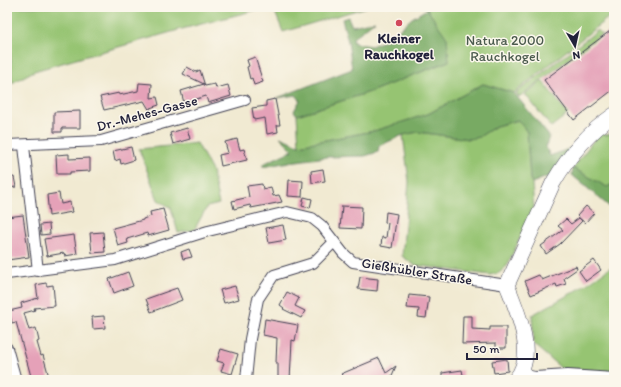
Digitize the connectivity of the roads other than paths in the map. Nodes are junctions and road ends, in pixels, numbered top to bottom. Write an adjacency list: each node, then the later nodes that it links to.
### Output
1 (244, 100): 4 (street, Dr.-Mehes-Gasse)
2 (614, 115): 8 (main road)
3 (7, 146): 4 (street, Dr.-Mehes-Gasse)
4 (24, 146): 6 (street)
5 (334, 242): 6 (street, Gießhübler Straße); 8 (street, Gießhübler Straße); 13 (street)
6 (38, 271): 7 (street, Gießhübler Straße)
7 (7, 274)
8 (507, 285): 10 (main road)
9 (7, 348): 12 (street)
10 (518, 377): 11 (street)
11 (614, 378)
12 (16, 380)
13 (246, 380)

